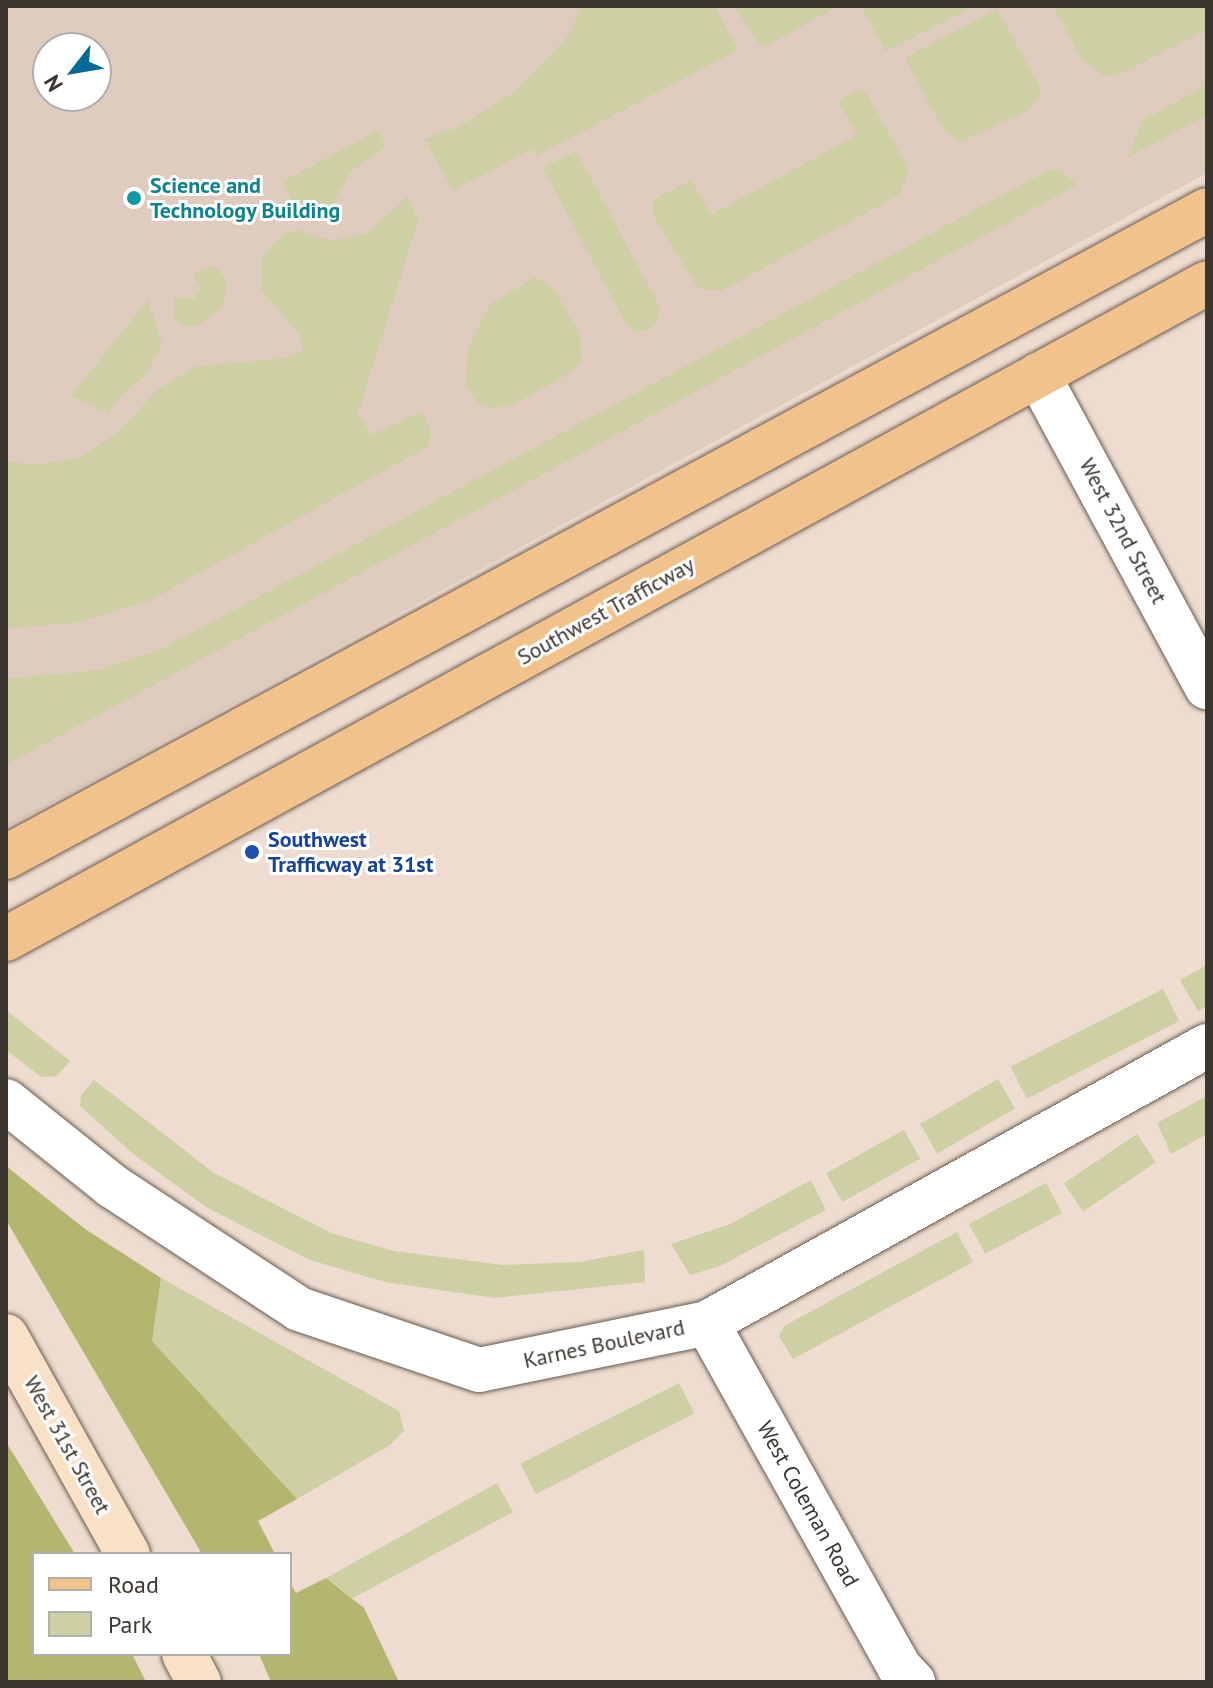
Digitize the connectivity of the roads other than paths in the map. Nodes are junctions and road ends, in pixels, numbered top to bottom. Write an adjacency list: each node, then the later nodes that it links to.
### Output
1 (1207, 210): 6 (main road)
2 (1207, 283): 3 (main road, Southwest Trafficway)
3 (1038, 375): 4 (street, West 32nd Street); 8 (main road, Southwest Trafficway)
4 (1207, 687)
5 (6, 829): 6 (main road)
6 (57, 829): 7 (main road)
7 (6, 857)
8 (6, 939)
9 (1207, 1046): 11 (street, Karnes Boulevard)
10 (6, 1101): 11 (street, Karnes Boulevard)
11 (707, 1323): 16 (street, West Coleman Road)
12 (6, 1336): 13 (main road, West 31st Street)
13 (127, 1552)
14 (185, 1656): 15 (main road)
15 (199, 1682)
16 (913, 1682)

